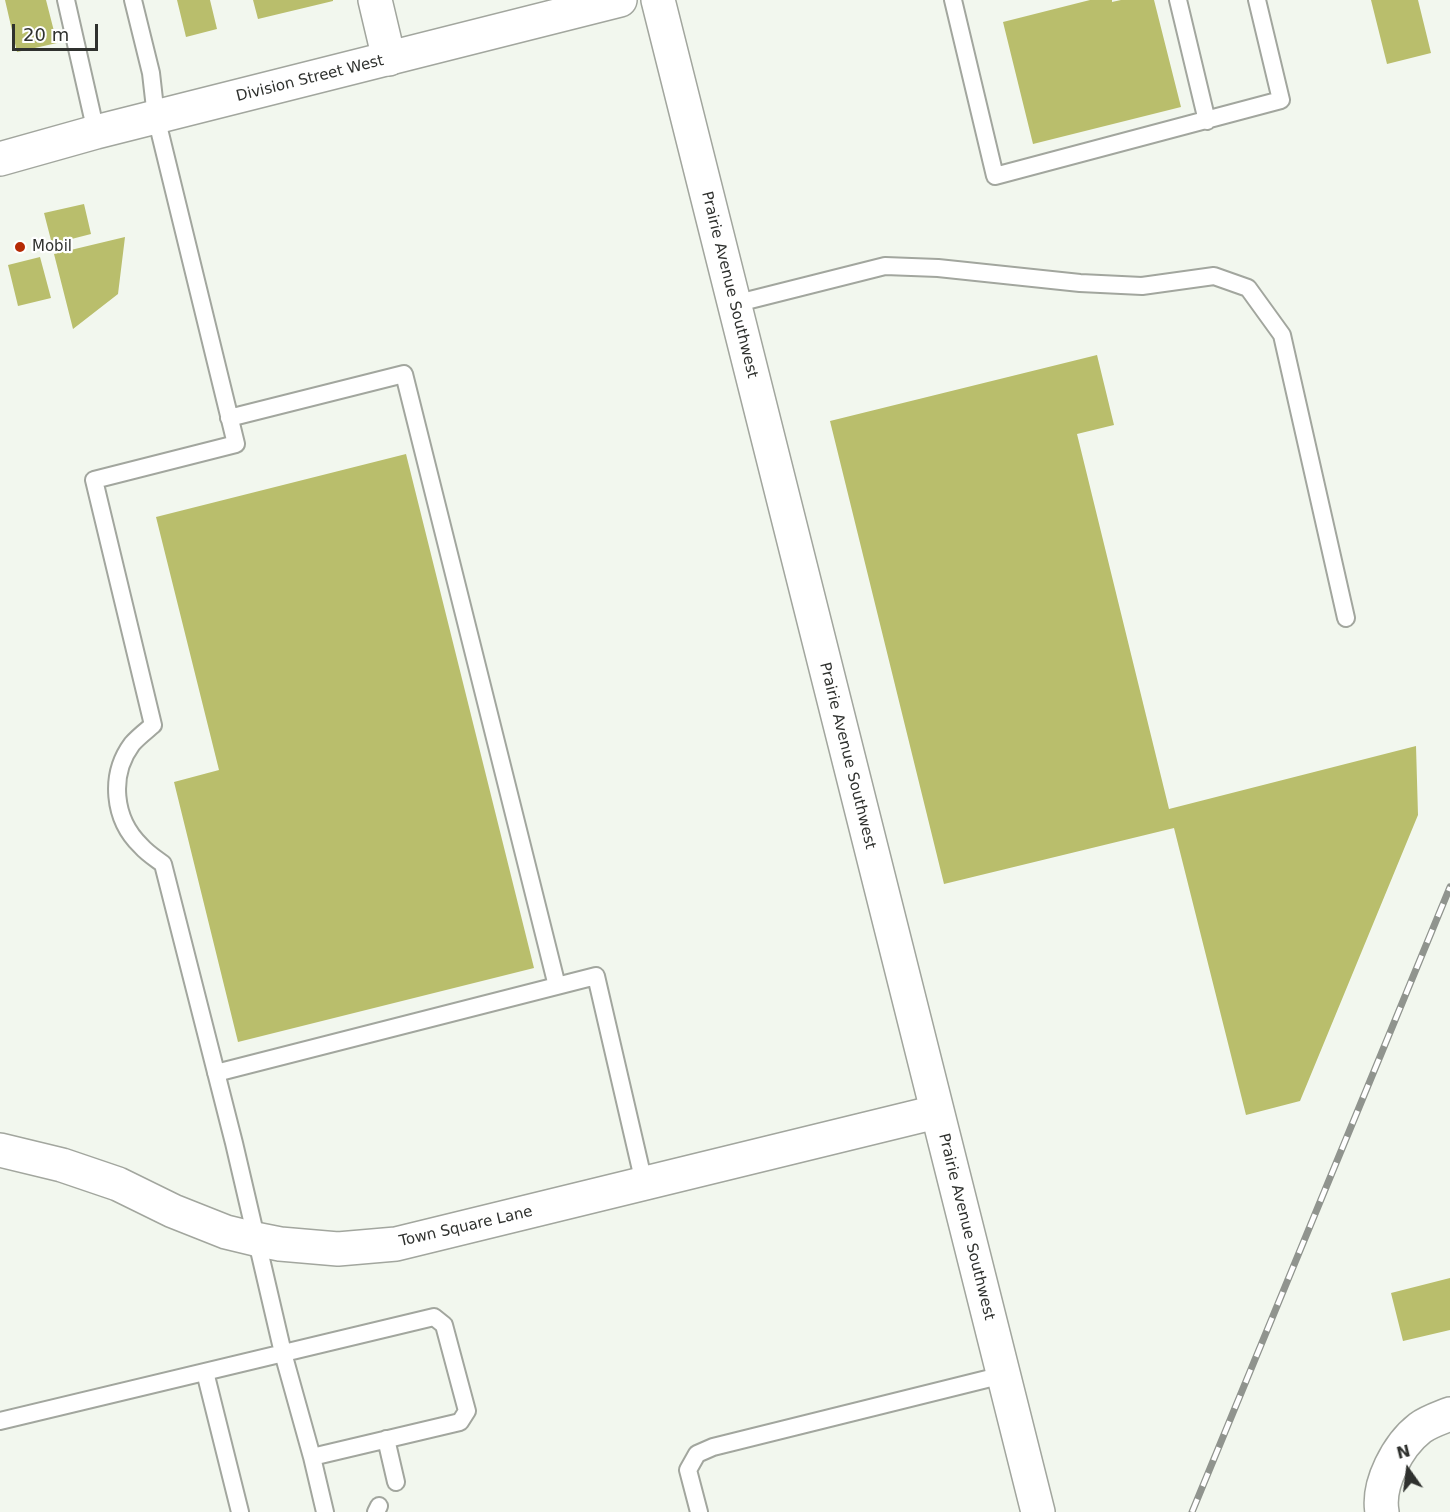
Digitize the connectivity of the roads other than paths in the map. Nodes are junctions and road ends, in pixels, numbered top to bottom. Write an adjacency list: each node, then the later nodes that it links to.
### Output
1 (66, 0): 12 (lane)
2 (133, 0): 10 (lane)
3 (375, 0): 9 (street)
4 (620, 0): 9 (street, Division Street West)
5 (658, 0): 14 (street, Prairie Avenue Southwest)
6 (953, 0): 11 (lane)
7 (1178, 0): 11 (lane)
8 (1257, 0): 11 (lane)
9 (389, 59): 10 (street, Division Street West)
10 (156, 117): 12 (street, Division Street West); 15 (lane)
11 (1207, 121)
12 (96, 132): 13 (street, Division Street West)
13 (0, 159)
14 (734, 304): 16 (lane); 19 (street, Prairie Avenue Southwest)
15 (230, 418): 17 (lane); 18 (lane)
16 (1346, 618)
17 (557, 986): 18 (lane); 21 (lane)
18 (216, 1073): 22 (lane)
19 (936, 1112): 21 (street, Town Square Lane); 25 (street, Prairie Avenue Southwest)
20 (0, 1150): 22 (street, Town Square Lane)
21 (644, 1183): 22 (street, Town Square Lane)
22 (255, 1239): 23 (lane)
23 (283, 1353): 24 (lane); 28 (lane); 29 (lane)
24 (205, 1372): 27 (lane); 31 (lane)
25 (1003, 1375): 33 (lane); 34 (street, Prairie Avenue Southwest)
26 (1450, 1414): 35 (street)
27 (0, 1421)
28 (386, 1439): 29 (lane); 30 (lane)
29 (312, 1457): 32 (lane)
30 (396, 1482)
31 (240, 1512)
32 (325, 1512)
33 (699, 1512)
34 (1038, 1512)
35 (1382, 1512)

